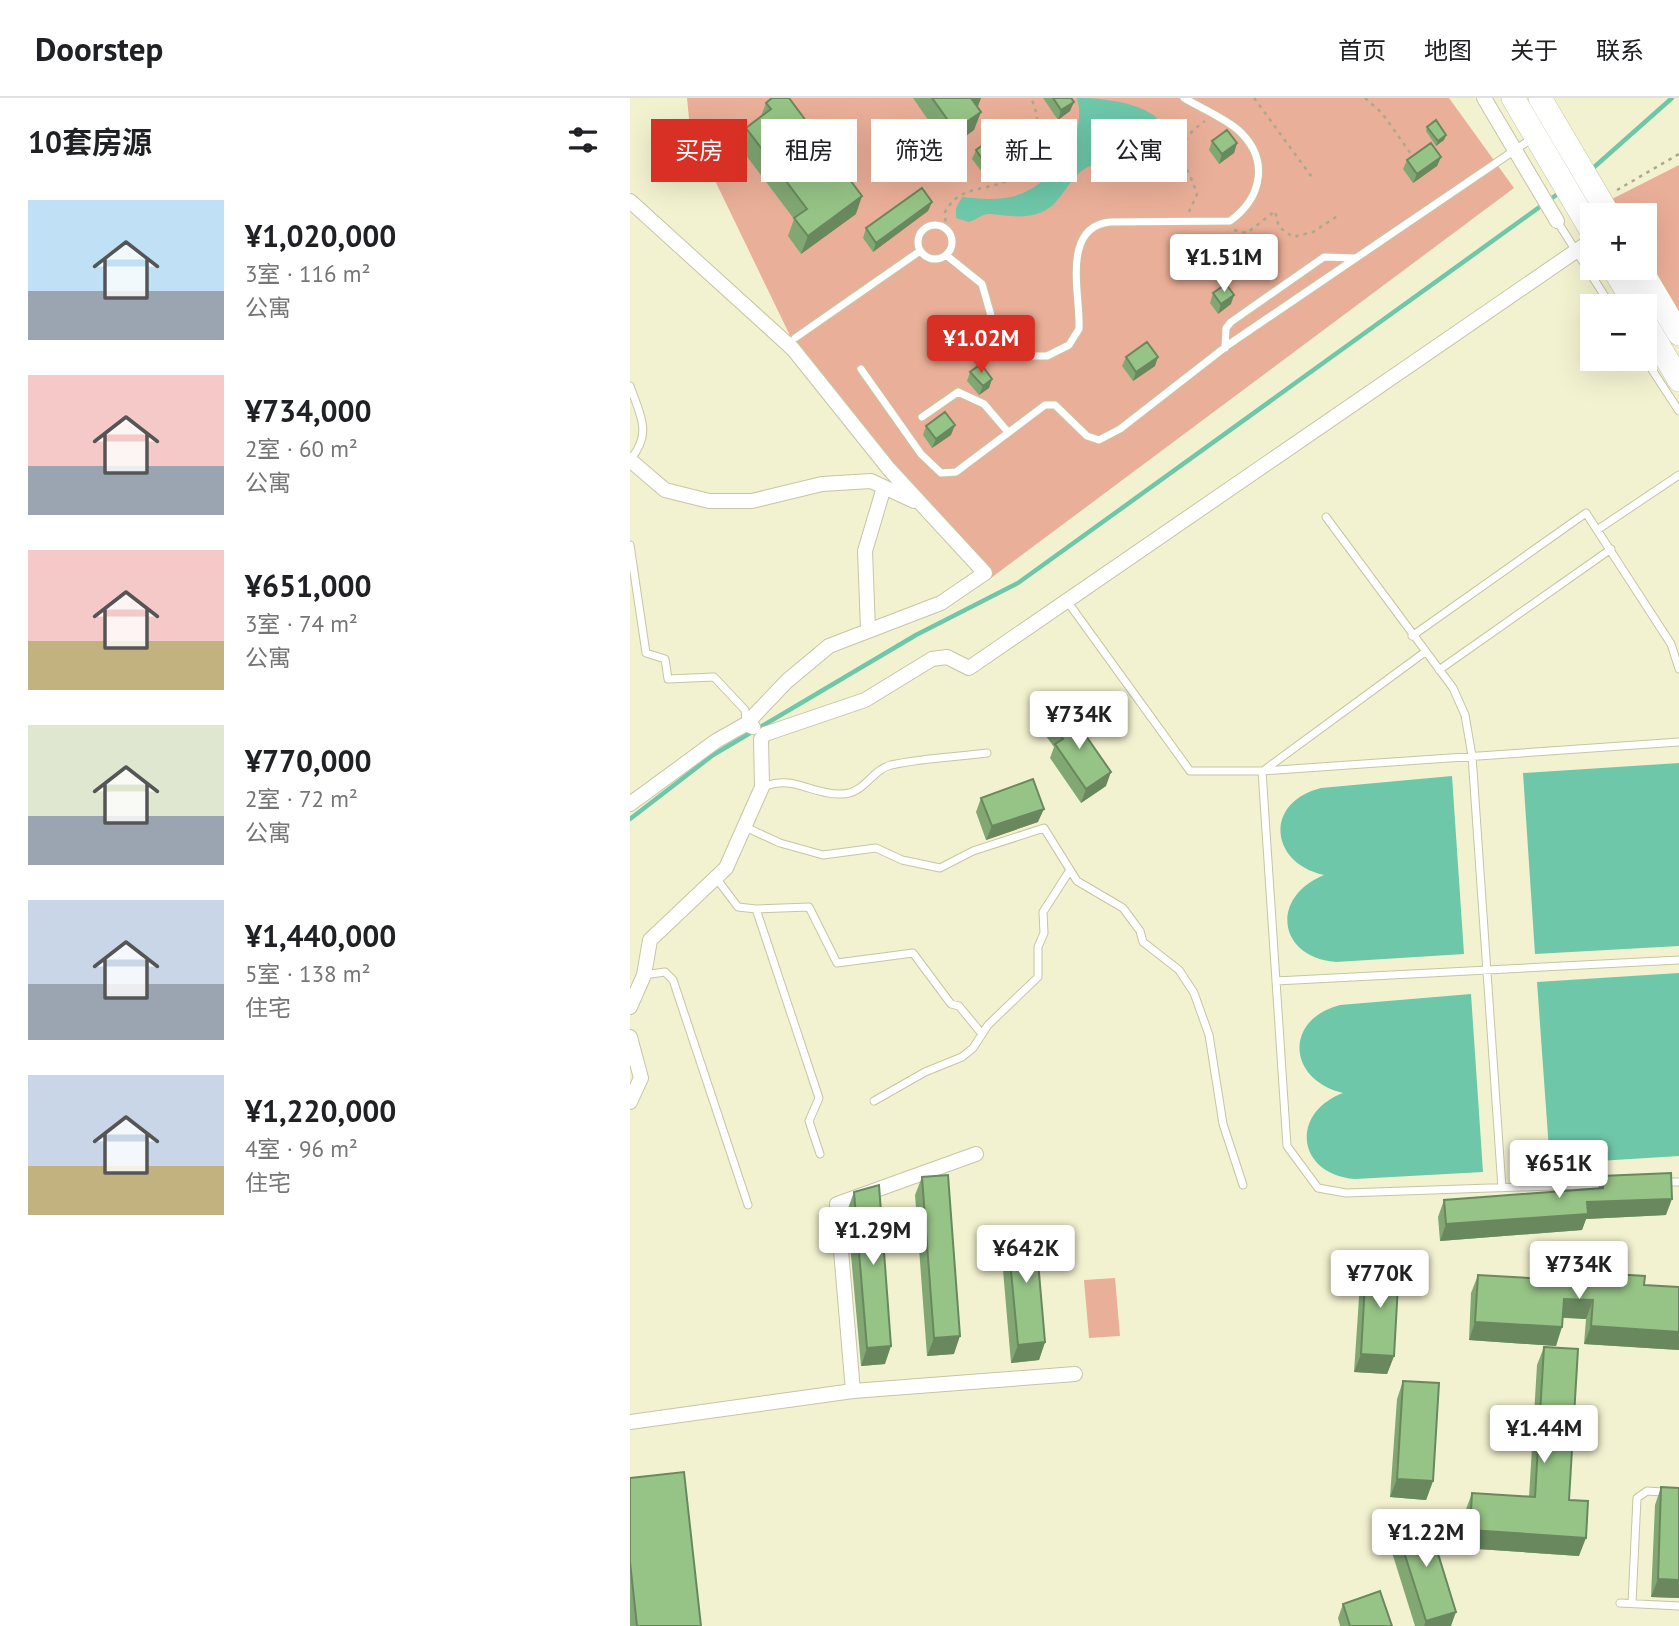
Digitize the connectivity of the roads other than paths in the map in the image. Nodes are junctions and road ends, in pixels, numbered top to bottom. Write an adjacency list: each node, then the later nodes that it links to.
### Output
1 (1184, 98): 16 (lane)
2 (1484, 98): 7 (street)
3 (1513, 98): 6 (main road)
4 (1540, 98): 5 (main road)
5 (1556, 125): 6 (lane); 8 (main road)
6 (1535, 136): 7 (lane); 8 (main road)
7 (1513, 149): 12 (street); 17 (lane)
8 (1587, 200): 10 (main road); 11 (main road)
9 (630, 201): 34 (street)
10 (1587, 203)
11 (1591, 203)
12 (1557, 221): 14 (lane)
13 (1580, 247): 14 (street)
14 (1574, 250): 19 (lane); 39 (street)
15 (920, 251): 16 (lane); 16 (lane); 21 (lane)
16 (946, 255)
17 (1355, 258): 23 (lane); 23 (lane)
18 (1647, 280): 20 (main road)
19 (1603, 294)
20 (1679, 334)
21 (795, 338)
22 (1657, 342): 26 (main road)
23 (1224, 348): 30 (lane)
24 (861, 369): 30 (lane)
25 (1653, 371): 28 (lane)
26 (1679, 380)
27 (630, 386): 31 (lane)
28 (1679, 411)
29 (922, 417): 30 (lane)
30 (1008, 432)
31 (630, 460): 33 (street)
32 (1679, 475): 36 (lane)
33 (884, 487): 34 (street); 40 (street)
34 (922, 505): 40 (street)
35 (1326, 517): 41 (lane)
36 (1597, 530): 38 (lane); 41 (lane)
37 (630, 545): 45 (lane)
38 (1611, 549): 43 (lane); 44 (lane)
39 (1067, 601): 45 (street); 49 (lane)
40 (868, 630): 45 (street)
41 (1412, 636): 42 (lane)
42 (1425, 652): 44 (lane); 49 (lane)
43 (1679, 669)
44 (1439, 670): 48 (lane)
45 (753, 730): 50 (street); 51 (street)
46 (1679, 742): 48 (lane)
47 (987, 753): 50 (lane)
48 (1472, 756): 49 (lane); 57 (lane)
49 (1262, 771): 59 (lane)
50 (762, 787): 52 (street)
51 (630, 804)
52 (745, 827): 53 (lane); 54 (street)
53 (1070, 870): 61 (lane); 70 (lane)
54 (716, 878): 55 (lane); 58 (street)
55 (756, 909): 61 (lane); 65 (lane)
56 (1679, 960): 57 (lane)
57 (1487, 970): 59 (lane); 71 (lane)
58 (644, 975): 60 (street); 72 (lane)
59 (1276, 981): 71 (lane)
60 (630, 1007)
61 (982, 1034): 63 (lane)
62 (630, 1037): 64 (street)
63 (874, 1101)
64 (630, 1102)
65 (820, 1154)
66 (976, 1154): 74 (street)
67 (1652, 1182): 68 (lane)
68 (1679, 1182)
69 (1625, 1183): 71 (lane)
70 (1243, 1185)
71 (1502, 1188)
72 (748, 1205)
73 (1075, 1374): 74 (street)
74 (853, 1391): 75 (street)
75 (630, 1422)
76 (1679, 1493): 78 (lane)
77 (1620, 1603): 78 (lane)
78 (1632, 1603): 79 (lane)
79 (1679, 1606)

